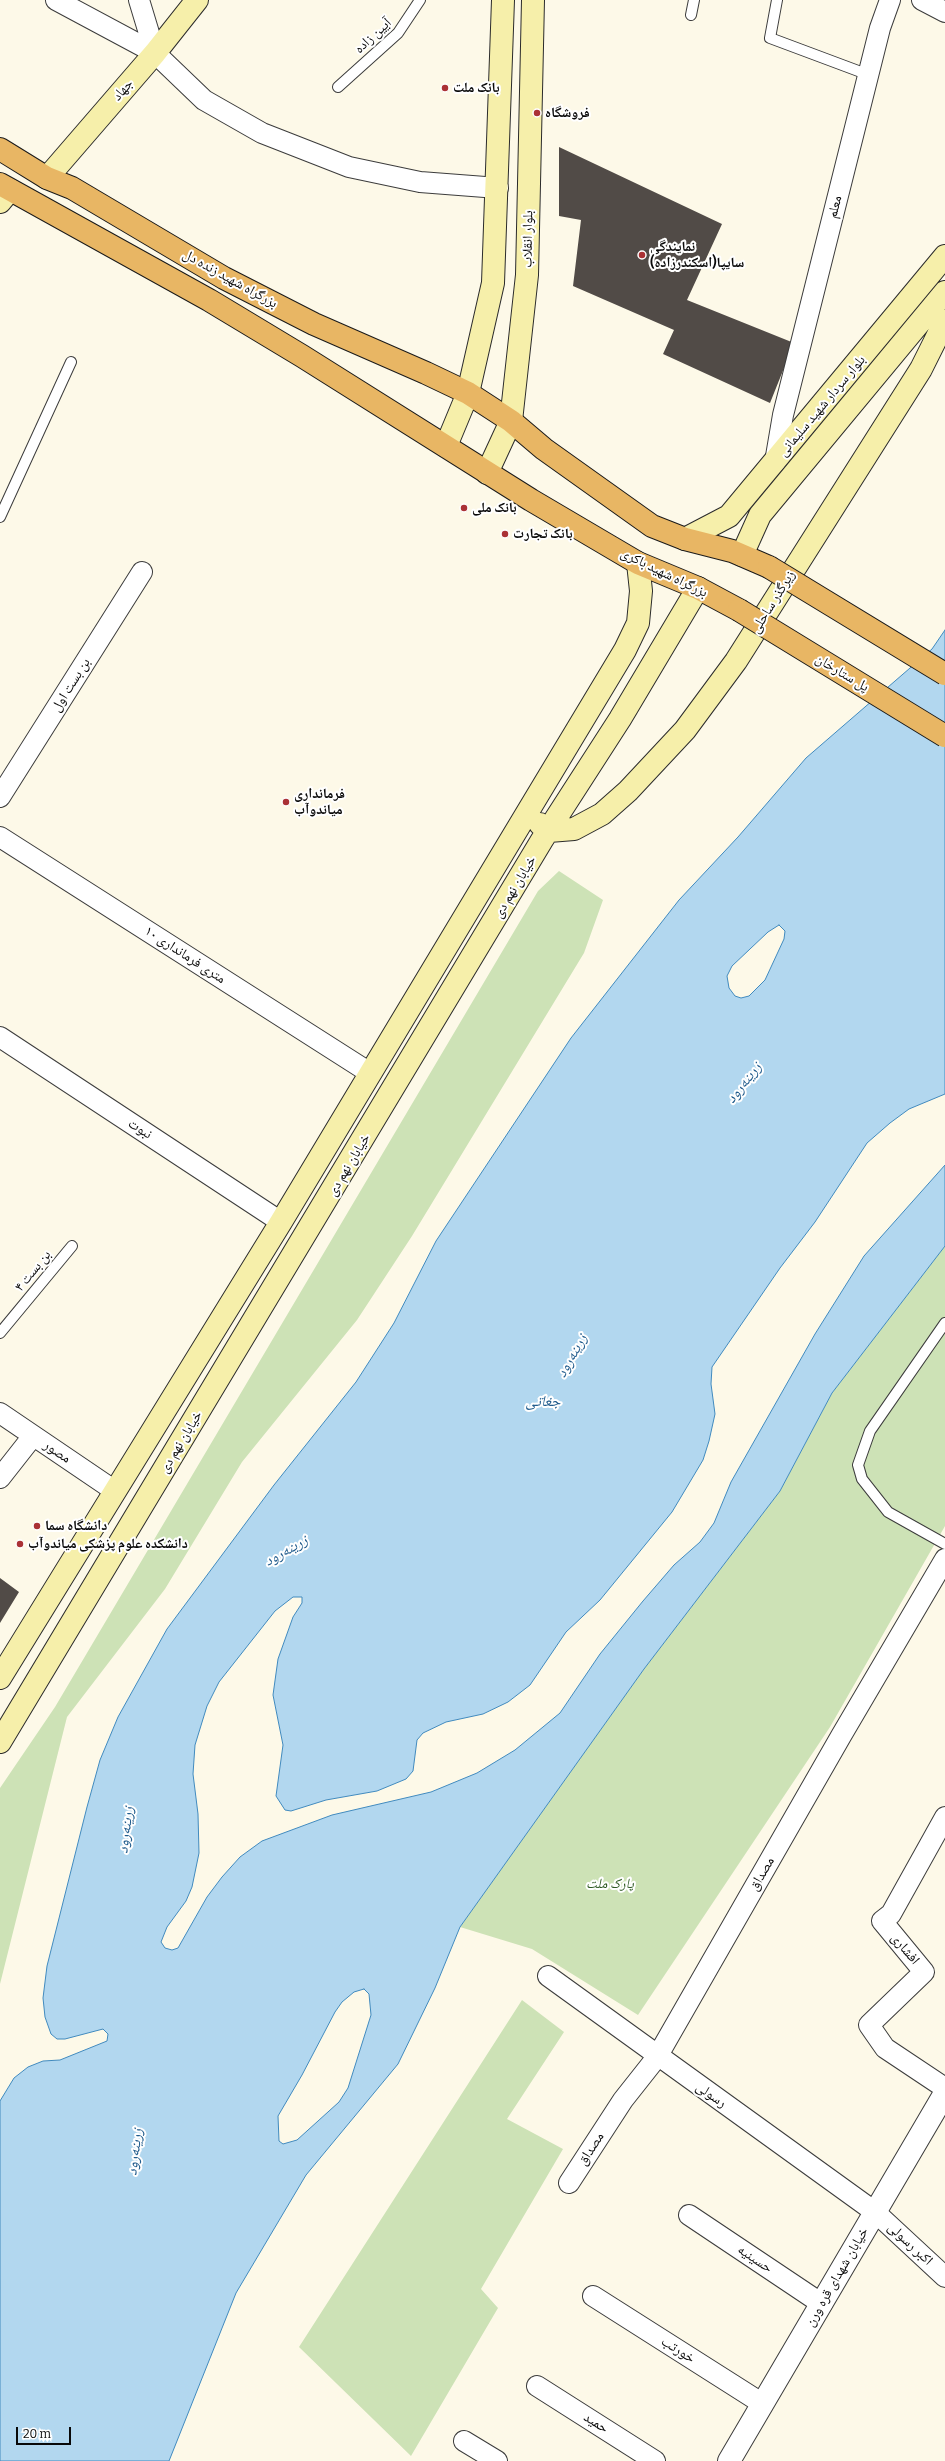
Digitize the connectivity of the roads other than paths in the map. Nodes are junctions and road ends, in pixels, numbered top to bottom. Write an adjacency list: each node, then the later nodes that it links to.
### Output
1 (56, 0): 13 (street)
2 (139, 0): 13 (street)
3 (196, 0): 13 (main road, جهاد)
4 (420, 0): 15 (lane, آیین زاده)
5 (503, 0): 18 (main road)
6 (533, 0): 22 (main road, بلوار انقلاب)
7 (694, 0): 12 (lane)
8 (777, 0): 14 (lane)
9 (890, 0): 14 (street, معلم)
10 (922, 0): 11 (street)
11 (945, 12)
12 (691, 14)
13 (155, 53): 17 (main road, جهاد); 18 (street)
14 (869, 75): 31 (street, معلم)
15 (338, 87)
16 (0, 149): 17 (highway, بزرگراه شهید زنده دل)
17 (47, 178): 26 (highway, بزرگراه شهید زنده دل)
18 (498, 188): 21 (main road)
19 (3, 192): 30 (highway, بزرگراه شهید زنده دل)
20 (945, 256): 27 (main road, بلوار سردار شهید سلیمانی)
21 (494, 266): 22 (main road); 26 (main road)
22 (527, 275): 28 (main road, بلوار انقلاب)
23 (945, 292): 29 (main road, بلوار سردار شهید سلیمانی)
24 (945, 321): 44 (main road, زیرگذر ساحلی)
25 (71, 362): 33 (lane)
26 (468, 394): 28 (highway, بزرگراه شهید زنده دل); 30 (main road)
27 (820, 408): 29 (main road); 31 (main road, بلوار سردار شهید سلیمانی)
28 (511, 421): 32 (main road, بلوار انقلاب); 34 (highway, بزرگراه شهید زنده دل)
29 (837, 423): 35 (main road, بلوار سردار شهید سلیمانی)
30 (446, 446): 32 (highway, بزرگراه شهید باکری)
31 (775, 462): 34 (main road, بلوار سردار شهید سلیمانی)
32 (487, 473): 36 (highway, بزرگراه شهید باکری)
33 (0, 518)
34 (685, 539): 35 (highway)
35 (742, 555): 40 (highway, bridge)
36 (638, 563): 38 (highway, بزرگراه شهید باکری); 43 (main road, خیابان نهم دی)
37 (142, 572): 42 (street, بن بست اول)
38 (698, 588): 39 (highway, بزرگراه شهید باکری); 44 (main road, خیابان نهم دی)
39 (739, 610): 41 (highway, پل ستارخان, bridge)
40 (945, 674)
41 (945, 736)
42 (0, 798)
43 (526, 813): 44 (main road); 47 (main road, خیابان نهم دی)
44 (548, 831): 56 (main road, خیابان نهم دی)
45 (0, 837): 47 (street, ۱۰ متری فرمانداری)
46 (0, 1037): 48 (street, نبوت)
47 (370, 1073): 48 (main road, خیابان نهم دی)
48 (281, 1222): 55 (main road, خیابان نهم دی)
49 (72, 1246): 51 (lane, بن بست ۴)
50 (945, 1323): 57 (lane)
51 (0, 1333)
52 (0, 1413): 53 (street, مصور)
53 (33, 1436): 54 (street); 55 (street, مصور)
54 (0, 1478)
55 (115, 1491): 56 (main road); 59 (main road, خیابان نهم دی)
56 (142, 1508): 60 (main road, خیابان نهم دی)
57 (945, 1544)
58 (945, 1559): 63 (street, مصداق)
59 (0, 1678)
60 (0, 1742)
61 (945, 1817): 64 (street, افشاری)
62 (548, 1976): 63 (street, رسولی)
63 (657, 2057): 66 (street, مصداق); 67 (street, رسولی)
64 (945, 2088)
65 (945, 2093): 67 (street, خیابان شهدای قره ورن)
66 (569, 2183)
67 (875, 2212): 69 (street, اکبر رسولی); 71 (street, خیابان شهدای قره ورن)
68 (688, 2215): 71 (street, حسینیه)
69 (945, 2277)
70 (593, 2296): 73 (street, خورتب)
71 (822, 2304): 73 (street, خیابان شهدای قره ورن)
72 (537, 2386): 76 (street, حمید)
73 (763, 2404): 77 (street, خیابان شهدای قره ورن)
74 (464, 2441): 75 (street)
75 (497, 2461)
76 (655, 2461)
77 (729, 2461)

